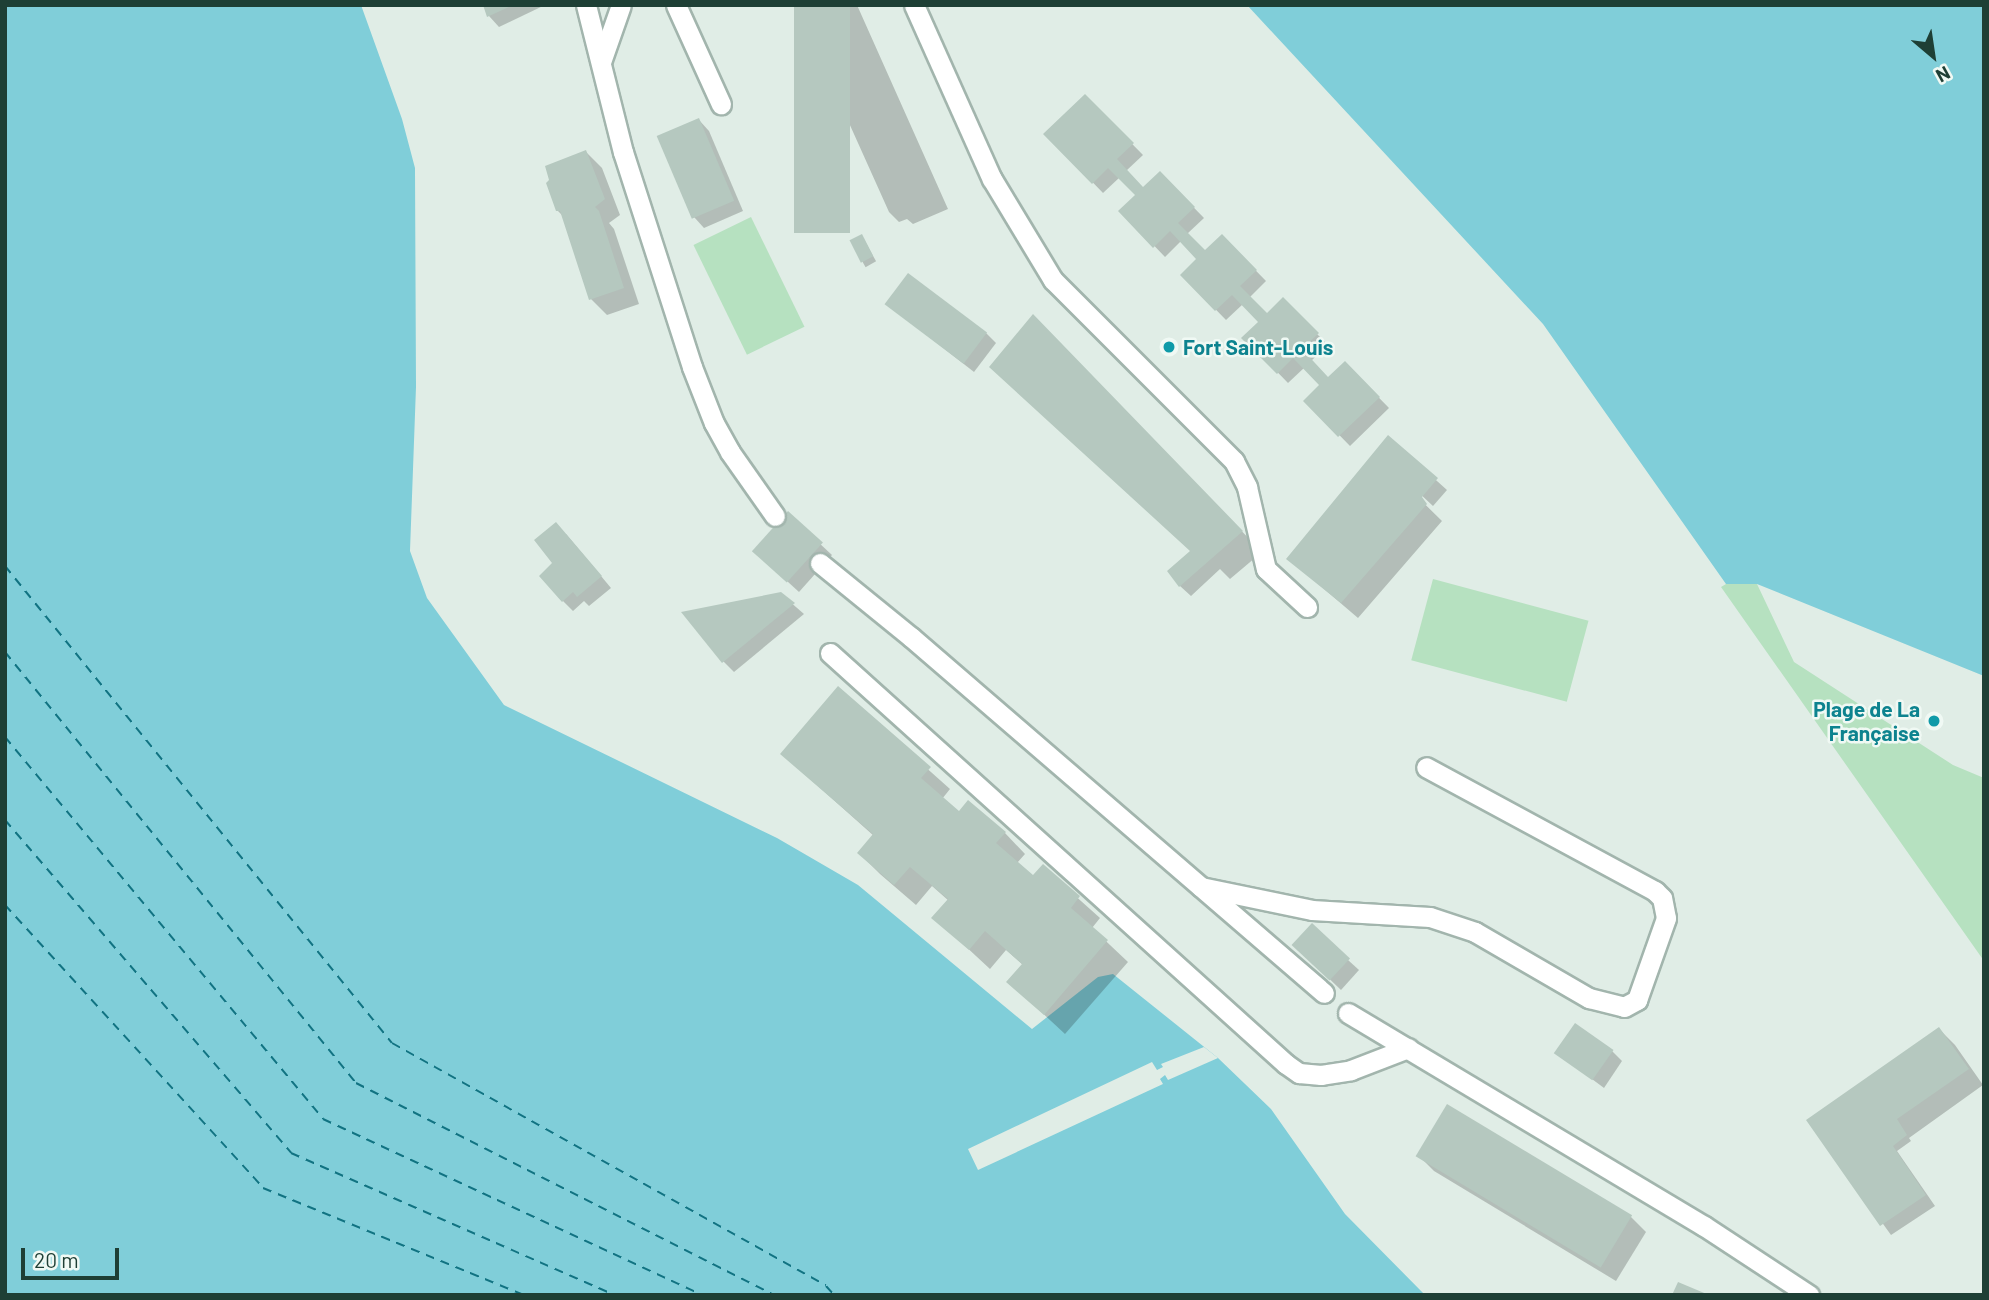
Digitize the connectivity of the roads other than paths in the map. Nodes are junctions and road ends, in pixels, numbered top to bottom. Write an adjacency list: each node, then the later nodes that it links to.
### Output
1 (586, 5): 5 (lane)
2 (621, 5): 5 (lane)
3 (676, 5): 6 (lane)
4 (914, 5): 9 (lane)
5 (601, 62): 7 (lane)
6 (721, 103)
7 (775, 516)
8 (820, 563): 12 (lane)
9 (1307, 607)
10 (830, 653): 15 (lane)
11 (1426, 767): 12 (lane)
12 (1201, 887): 13 (lane)
13 (1324, 993)
14 (1348, 1013): 15 (lane)
15 (1408, 1048): 16 (lane)
16 (1810, 1295)

